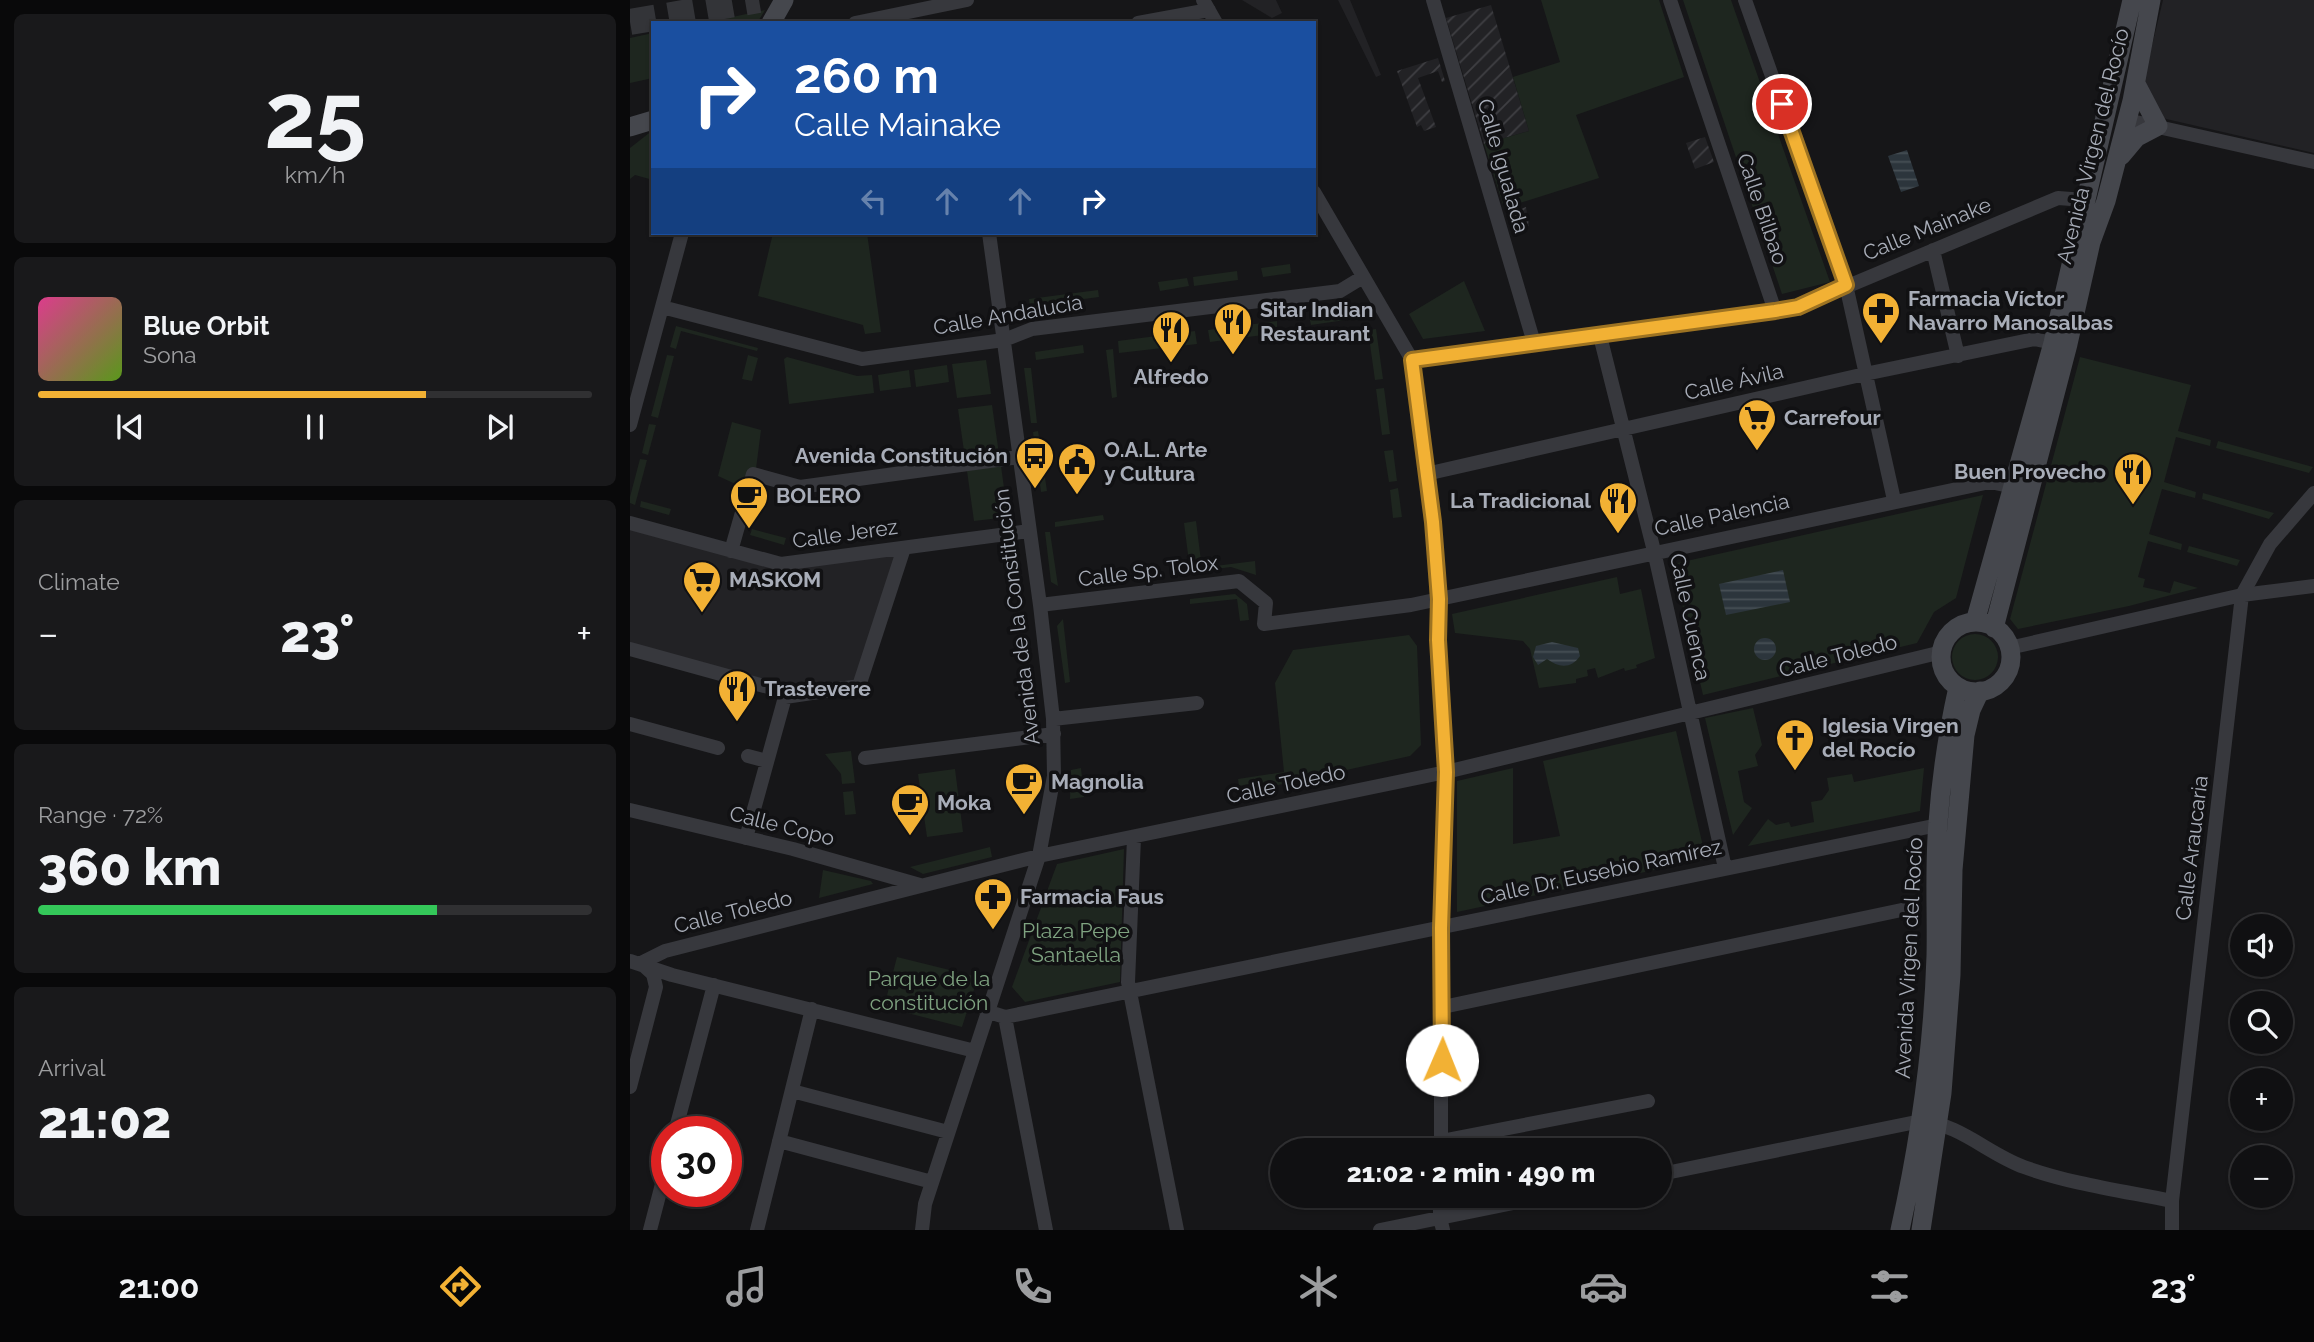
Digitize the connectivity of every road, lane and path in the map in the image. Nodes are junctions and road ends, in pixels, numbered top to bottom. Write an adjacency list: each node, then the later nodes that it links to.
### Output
1 (784, 0): 9 (street)
2 (967, 0): 10 (street)
3 (1433, 0): 28 (street, Calle Igualada)
4 (1670, 0): 25 (street, Calle Bilbao)
5 (1745, 0): 23 (street)
6 (2133, 0): 13 (street); 18 (street, Avenida Virgen del Rocío)
7 (2151, 0): 12 (street, Avenida Virgen del Rocío)
8 (1209, 11): 11 (street)
9 (772, 21)
10 (865, 21)
11 (1150, 21)
12 (2136, 84): 13 (street, Avenida Virgen del Rocío); 14 (street)
13 (2127, 120): 14 (street); 16 (street, Avenida Virgen del Rocío); 18 (street)
14 (2158, 126): 15 (street); 16 (street)
15 (2314, 162)
16 (2116, 165): 49 (street, Avenida Virgen del Rocío)
17 (1316, 195): 22 (street)
18 (2085, 200): 21 (street, Calle Mainake); 29 (street, Avenida Virgen del Rocío)
19 (681, 235): 24 (street)
20 (989, 235): 27 (street, Avenida de la Constitución)
21 (1933, 250): 23 (street, Calle Mainake); 30 (street)
22 (1363, 277): 27 (street, Calle Andalucía); 31 (street)
23 (1846, 285): 25 (street, Calle Mainake); 32 (street)
24 (662, 307): 27 (street, Calle Andalucía); 33 (street)
25 (1775, 311): 26 (street, Calle Mainake)
26 (1600, 336): 28 (street, Calle Mainake); 34 (street, Calle Cuenca)
27 (1004, 340): 35 (street, Avenida de la Constitución)
28 (1534, 343): 31 (street, Calle Mainake)
29 (2053, 343): 30 (street, Calle Ávila); 37 (street, Avenida Virgen del Rocío)
30 (1958, 356): 32 (street, Calle Ávila)
31 (1412, 360): 36 (street)
32 (1865, 373): 34 (street, Calle Ávila); 39 (street)
33 (630, 425)
34 (1624, 428): 36 (street, Calle Ávila); 44 (street, Calle Cuenca)
35 (1019, 457): 41 (street, Avenida de la Constitución); 43 (street)
36 (1426, 474): 47 (street)
37 (2014, 487): 39 (street, Calle Palencia); 49 (street, Avenida Virgen del Rocío)
38 (2314, 492): 46 (street, Calle Araucaria)
39 (1894, 500): 44 (street, Calle Palencia)
40 (630, 523): 43 (street, Calle Jerez)
41 (1029, 531): 42 (street, Calle Jerez); 48 (street, Avenida de la Constitución)
42 (904, 548): 43 (street, Calle Jerez); 55 (street)
43 (731, 551)
44 (1654, 551): 47 (street, Calle Palencia); 57 (street, Calle Cuenca)
45 (2314, 586): 46 (street)
46 (2242, 595): 50 (street); 93 (street, Calle Araucaria)
47 (1439, 599): 48 (street, Calle Sp. Tolox); 64 (street)
48 (1040, 605): 59 (street, Avenida de la Constitución)
49 (1985, 625): 50 (street); 52 (street)
50 (2009, 648): 54 (street)
51 (630, 649): 55 (street)
52 (1942, 652): 53 (street); 57 (street, Calle Toledo)
53 (1958, 687): 54 (street); 66 (street, Avenida Virgen del Rocío)
54 (1980, 691): 86 (street, Avenida Virgen del Rocío)
55 (798, 695): 63 (street)
56 (1197, 703): 59 (street)
57 (1689, 713): 64 (street, Calle Toledo); 70 (street, Calle Cuenca)
58 (630, 724): 60 (street)
59 (1053, 726): 62 (street); 69 (street, Avenida de la Constitución)
60 (718, 748)
61 (748, 756): 63 (street)
62 (865, 758)
63 (767, 761): 67 (street)
64 (1446, 772): 68 (street, Calle Toledo); 73 (street)
65 (630, 810): 67 (street, Calle Copo)
66 (1938, 825): 70 (street, Calle Dr. Eusebio Ramírez); 86 (street, Avenida Virgen del Rocío)
67 (746, 838): 71 (street, Calle Copo)
68 (1134, 838): 69 (street, Calle Toledo); 76 (street)
69 (1039, 856): 71 (street, Calle Toledo); 79 (street, Avenida de la Constitución)
70 (1725, 868): 73 (street, Calle Dr. Eusebio Ramírez)
71 (923, 886): 74 (street, Calle Toledo)
72 (1912, 908): 77 (street)
73 (1441, 928): 76 (street, Calle Dr. Eusebio Ramírez); 77 (street)
74 (636, 962): 75 (street); 82 (street)
75 (714, 985): 78 (street); 85 (street)
76 (1131, 992): 80 (street, Calle Dr. Eusebio Ramírez); 101 (street)
77 (1443, 1007): 88 (street)
78 (813, 1009): 81 (street); 83 (street)
79 (986, 1011): 80 (street, Calle Dr. Eusebio Ramírez); 81 (street, Avenida de la Constitución)
80 (1005, 1017): 100 (street)
81 (975, 1051): 87 (street, Avenida de la Constitución)
82 (630, 1087)
83 (792, 1091): 87 (street); 90 (street)
84 (1648, 1101): 89 (street)
85 (679, 1116)
86 (1930, 1122): 91 (street); 93 (street); 103 (street, Avenida Virgen del Rocío); 104 (street, Avenida Virgen del Rocío)
87 (948, 1132): 92 (street, Avenida de la Constitución)
88 (1441, 1138)
89 (1474, 1138)
90 (779, 1141): 92 (street); 98 (street)
91 (1672, 1172)
92 (932, 1182): 99 (street, Avenida de la Constitución)
93 (2172, 1201): 105 (street, Calle Araucaria)
94 (656, 1207): 97 (street)
95 (1503, 1208): 96 (street)
96 (1442, 1224): 102 (street)
97 (650, 1230)
98 (757, 1230)
99 (922, 1230)
100 (1046, 1230)
101 (1177, 1230)
102 (1380, 1230)
103 (1900, 1230)
104 (1921, 1230)
105 (2172, 1230)

